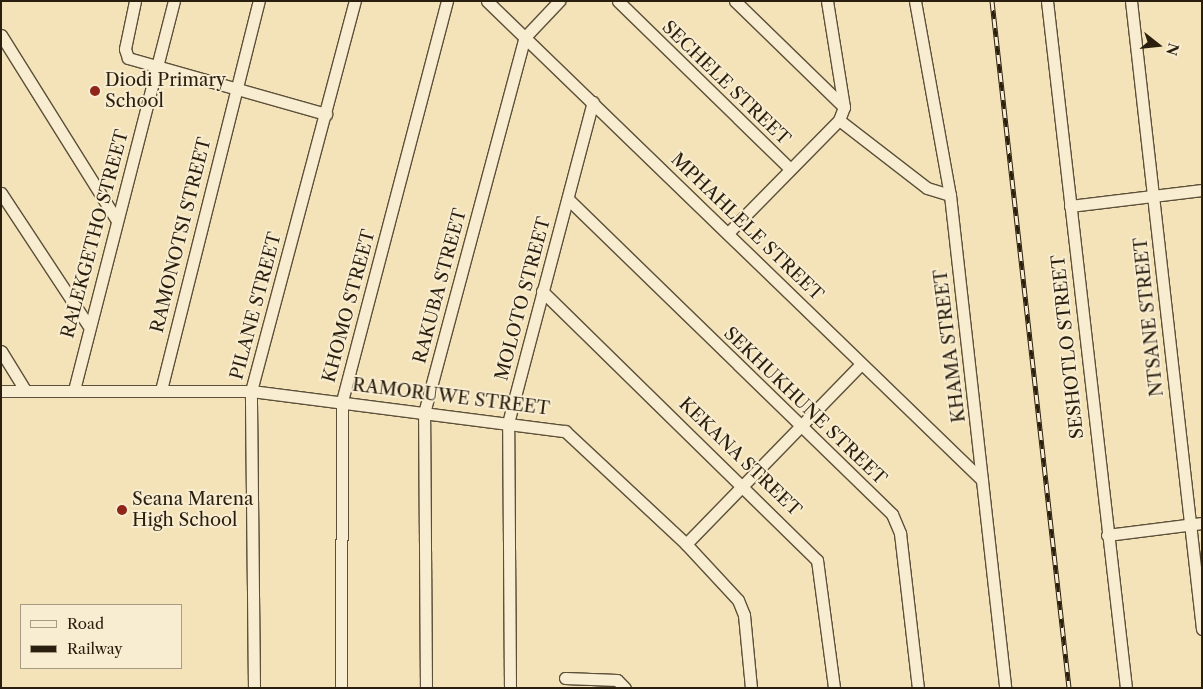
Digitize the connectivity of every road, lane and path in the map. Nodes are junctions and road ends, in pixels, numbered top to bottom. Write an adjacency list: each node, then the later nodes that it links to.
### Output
1 (135, 1): 16 (street)
2 (174, 1): 16 (street, RALEKGETHO STREET)
3 (259, 1): 19 (street, RAMONOTSI STREET)
4 (356, 1): 22 (street, PILANE STREET)
5 (447, 1): 42 (street, KHOMO STREET)
6 (487, 1): 15 (street, MPHAHLELE STREET)
7 (558, 1): 15 (street, RAKUBA STREET)
8 (618, 1): 24 (street, SECHELE STREET)
9 (827, 1): 17 (street)
10 (916, 1): 27 (street, KHAMA STREET)
11 (1047, 1): 30 (street, SESHOTLO STREET)
12 (1131, 1): 28 (street, NTSANE STREET)
13 (739, 3): 18 (street)
14 (1, 35): 31 (street)
15 (525, 37): 20 (street, MPHAHLELE STREET); 43 (street, RAKUBA STREET)
16 (158, 67): 19 (street); 31 (street, RALEKGETHO STREET)
17 (840, 78): 18 (street); 21 (street)
18 (821, 86): 21 (street)
19 (235, 88): 22 (street); 39 (street, RAMONOTSI STREET)
20 (593, 102): 29 (street, MOLOTO STREET); 32 (street, MPHAHLELE STREET)
21 (844, 107): 23 (street)
22 (326, 114): 41 (street, PILANE STREET)
23 (839, 120): 24 (street); 27 (street)
24 (789, 168): 32 (street)
25 (1202, 190): 28 (street)
26 (1, 193): 34 (street)
27 (950, 194): 46 (street, KHAMA STREET)
28 (1153, 198): 30 (street); 49 (street, NTSANE STREET)
29 (568, 199): 33 (street, MOLOTO STREET); 45 (street, SEKHUKHUNE STREET)
30 (1070, 206): 50 (street, SESHOTLO STREET)
31 (116, 219): 34 (street, RALEKGETHO STREET)
32 (729, 232): 36 (street, MPHAHLELE STREET)
33 (542, 291): 44 (street, MOLOTO STREET); 47 (street, KEKANA STREET)
34 (88, 325): 38 (street, RALEKGETHO STREET)
35 (1, 351): 37 (street)
36 (861, 364): 45 (street); 46 (street, MPHAHLELE STREET)
37 (25, 390): 38 (street, RAMORUWE STREET); 40 (street, RAMORUWE STREET)
38 (74, 390): 39 (street, RAMORUWE STREET)
39 (161, 390): 41 (street, RAMORUWE STREET)
40 (1, 391)
41 (251, 391): 42 (street, RAMORUWE STREET); 54 (street, PILANE STREET)
42 (342, 401): 43 (street, RAMORUWE STREET); 55 (street, KHOMO STREET)
43 (424, 413): 44 (street, RAMORUWE STREET); 56 (street, RAKUBA STREET)
44 (508, 423): 51 (street, RAMORUWE STREET); 57 (street, MOLOTO STREET)
45 (800, 426): 47 (street); 61 (street, SEKHUKHUNE STREET)
46 (982, 480): 62 (street, KHAMA STREET)
47 (742, 483): 51 (street); 60 (street, KEKANA STREET)
48 (1202, 523): 49 (street)
49 (1190, 524): 50 (street); 52 (street, NTSANE STREET)
50 (1107, 535): 63 (street, SESHOTLO STREET)
51 (686, 544): 59 (street, RAMORUWE STREET)
52 (1202, 629)
53 (565, 678): 58 (street)
54 (254, 688)
55 (341, 688)
56 (426, 688)
57 (510, 688)
58 (625, 688)
59 (751, 688)
60 (834, 688)
61 (918, 688)
62 (1005, 688)
63 (1126, 688)

